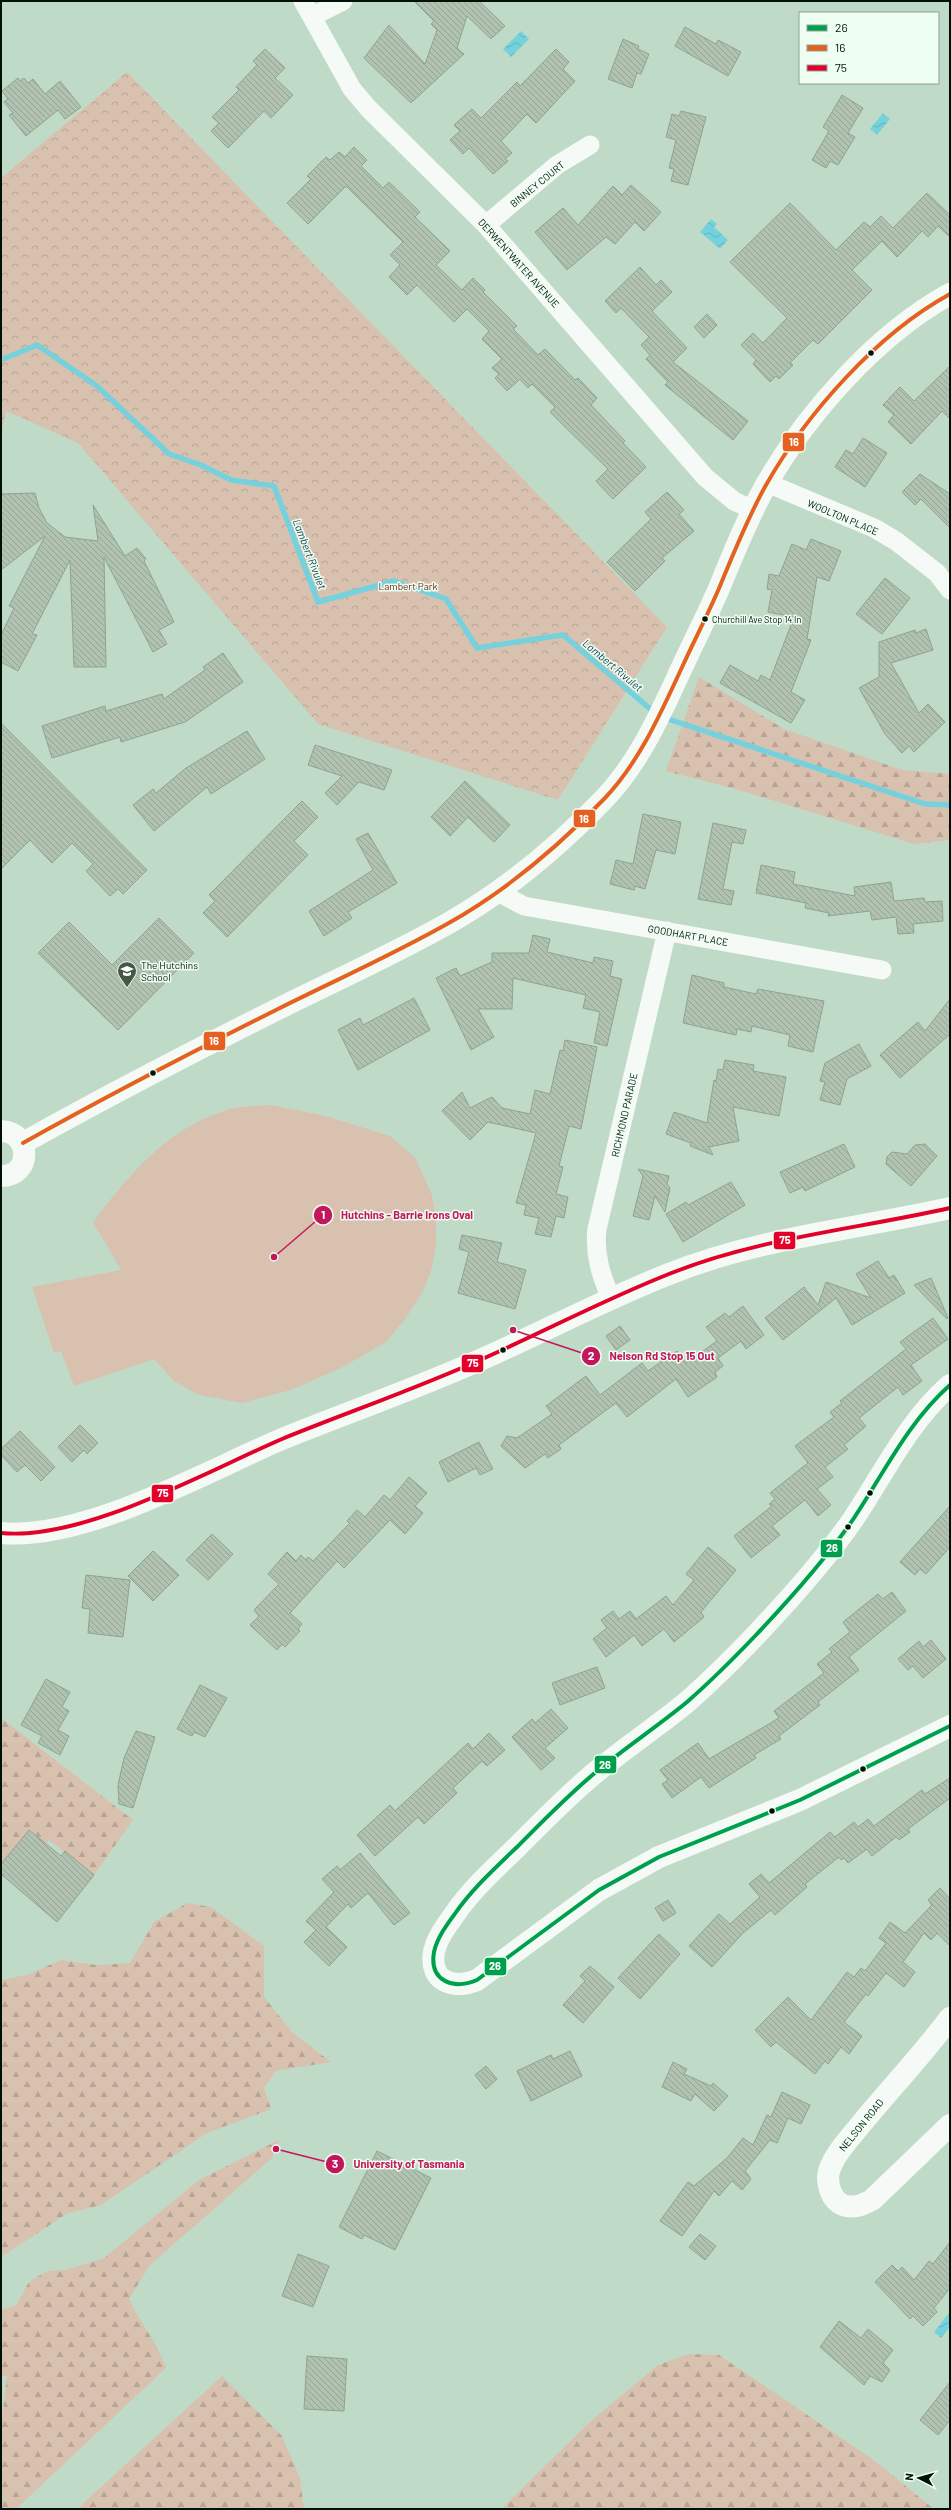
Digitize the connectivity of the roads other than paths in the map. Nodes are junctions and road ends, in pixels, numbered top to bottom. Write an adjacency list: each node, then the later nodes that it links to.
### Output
1 (343, 1): 2 (street)
2 (308, 9): 4 (street, DERWENTWATER AVENUE)
3 (590, 145): 4 (street, BINNEY COURT)
4 (486, 225): 7 (street, DERWENTWATER AVENUE)
5 (950, 294): 6 (street)
6 (767, 483): 7 (street); 8 (street, WOOLTON PLACE)
7 (753, 510): 9 (street)
8 (950, 590)
9 (498, 892): 10 (street, GOODHART PLACE); 13 (street)
10 (667, 931): 11 (street, GOODHART PLACE); 16 (street, RICHMOND PARADE)
11 (882, 970)
12 (1, 1131): 13 (street)
13 (23, 1143): 14 (street)
14 (4, 1177)
15 (950, 1208): 16 (street)
16 (611, 1298): 18 (street)
17 (950, 1385): 19 (street)
18 (1, 1533)
19 (950, 1726)
20 (950, 2018): 21 (street, NELSON ROAD)
21 (950, 2125)

